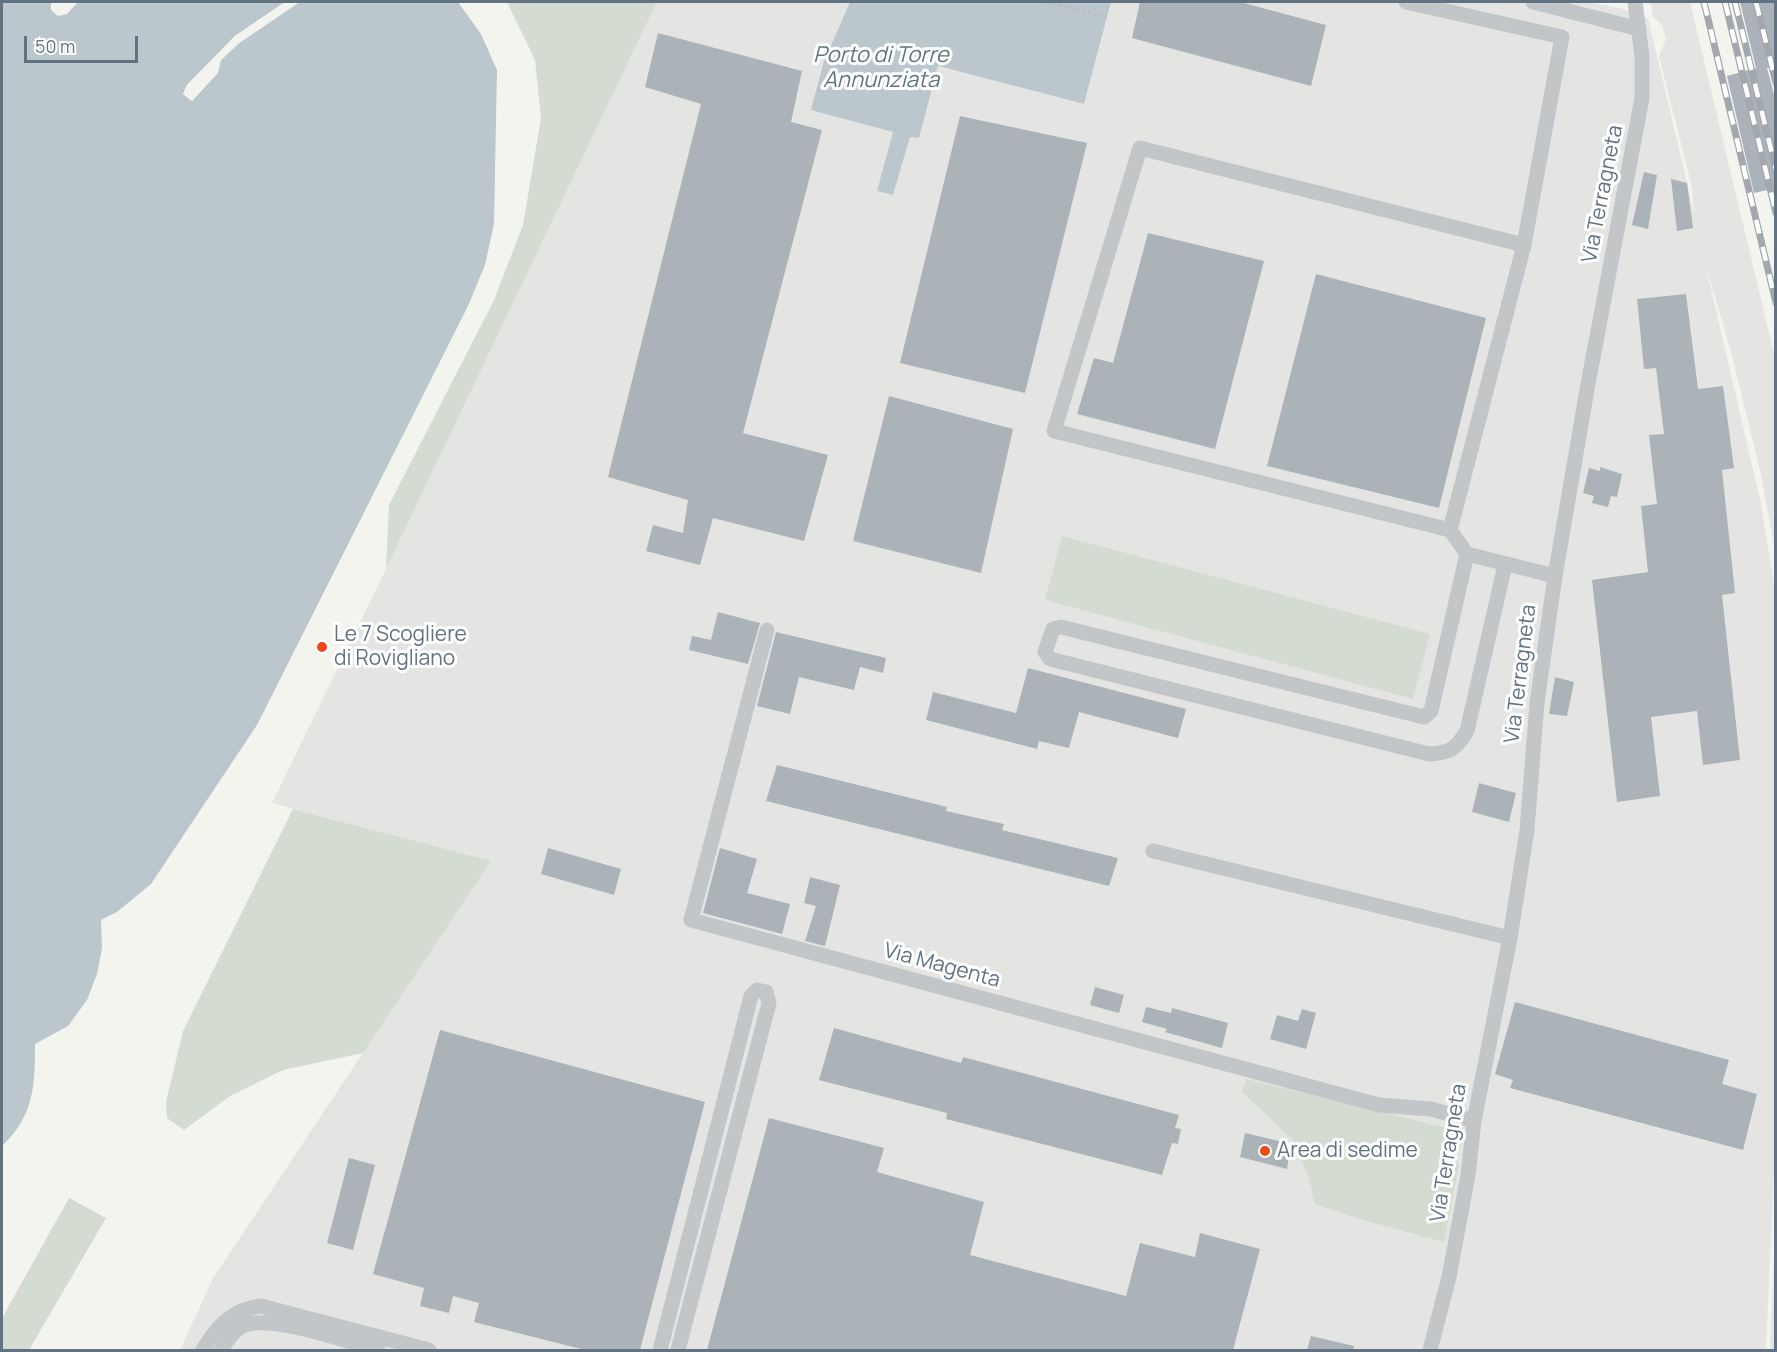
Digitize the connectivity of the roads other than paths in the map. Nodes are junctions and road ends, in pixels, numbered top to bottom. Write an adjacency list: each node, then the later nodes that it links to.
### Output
1 (1406, 2): 5 (street)
2 (1533, 2): 4 (street)
3 (1635, 2): 4 (street, Via Terragneta)
4 (1639, 29): 9 (street, Via Terragneta)
5 (1524, 245): 6 (street); 6 (street)
6 (1450, 530): 7 (street)
7 (1467, 554): 8 (street); 8 (street)
8 (1505, 565): 9 (street)
9 (1555, 576): 12 (street, Via Terragneta)
10 (767, 630): 13 (street, Via Magenta)
11 (1153, 851): 12 (street)
12 (1510, 938): 13 (street, Via Terragneta)
13 (1474, 1121): 20 (street, Via Terragneta)
14 (203, 1350): 17 (street)
15 (221, 1350): 16 (street)
16 (378, 1350)
17 (429, 1350)
18 (660, 1350): 19 (street)
19 (678, 1350)
20 (1430, 1350)

